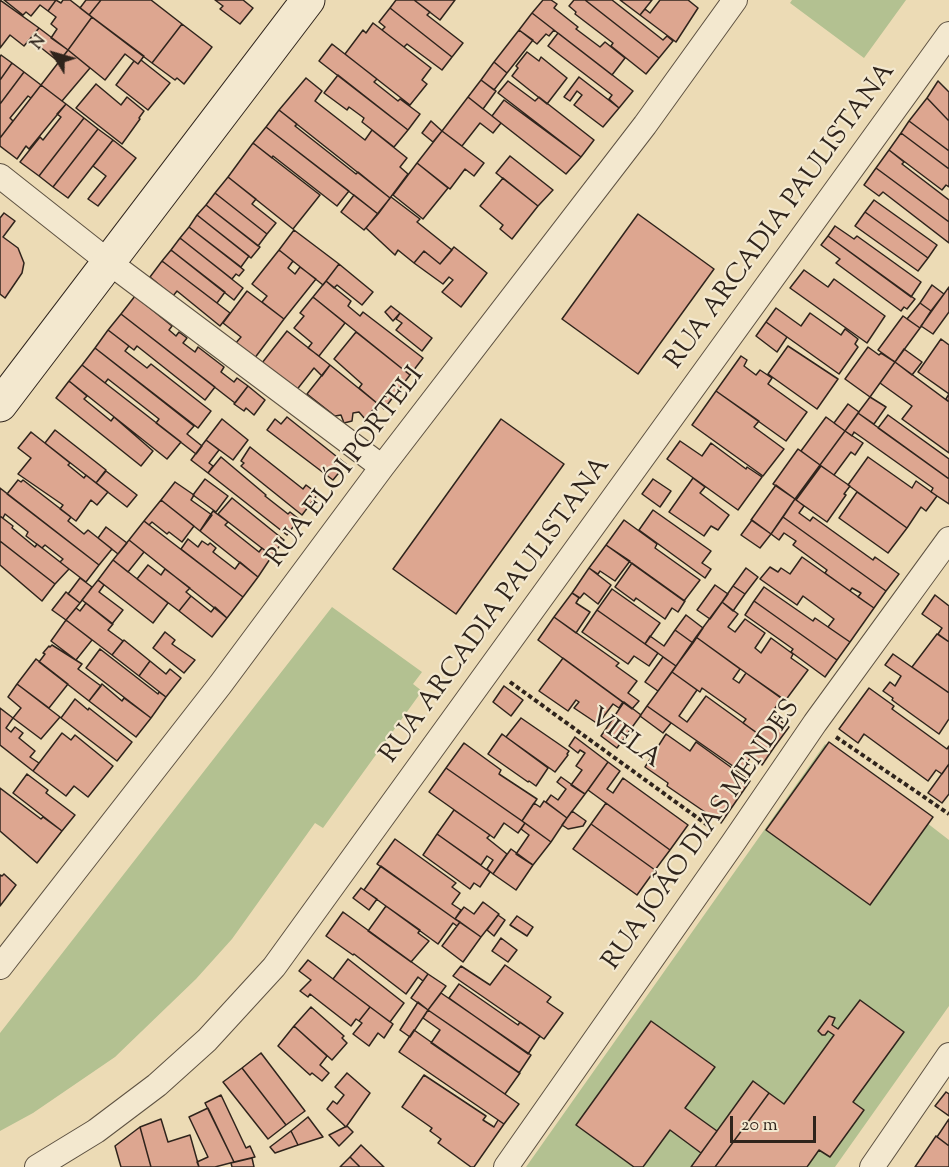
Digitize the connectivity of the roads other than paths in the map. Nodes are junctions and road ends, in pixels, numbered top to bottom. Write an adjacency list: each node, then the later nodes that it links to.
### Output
1 (308, 0): 5 (street)
2 (735, 0): 7 (street, RUA ELÓI PORTELI)
3 (949, 34): 11 (street, RUA ARCADIA PAULISTANA)
4 (0, 177): 5 (street)
5 (110, 263): 6 (street); 7 (street)
6 (0, 405)
7 (382, 467): 9 (street, RUA ELÓI PORTELI)
8 (949, 539): 12 (street, RUA JOÃO DIAS MENDES)
9 (0, 967)
10 (949, 1055): 13 (street)
11 (37, 1167)
12 (506, 1167)
13 (872, 1167)

